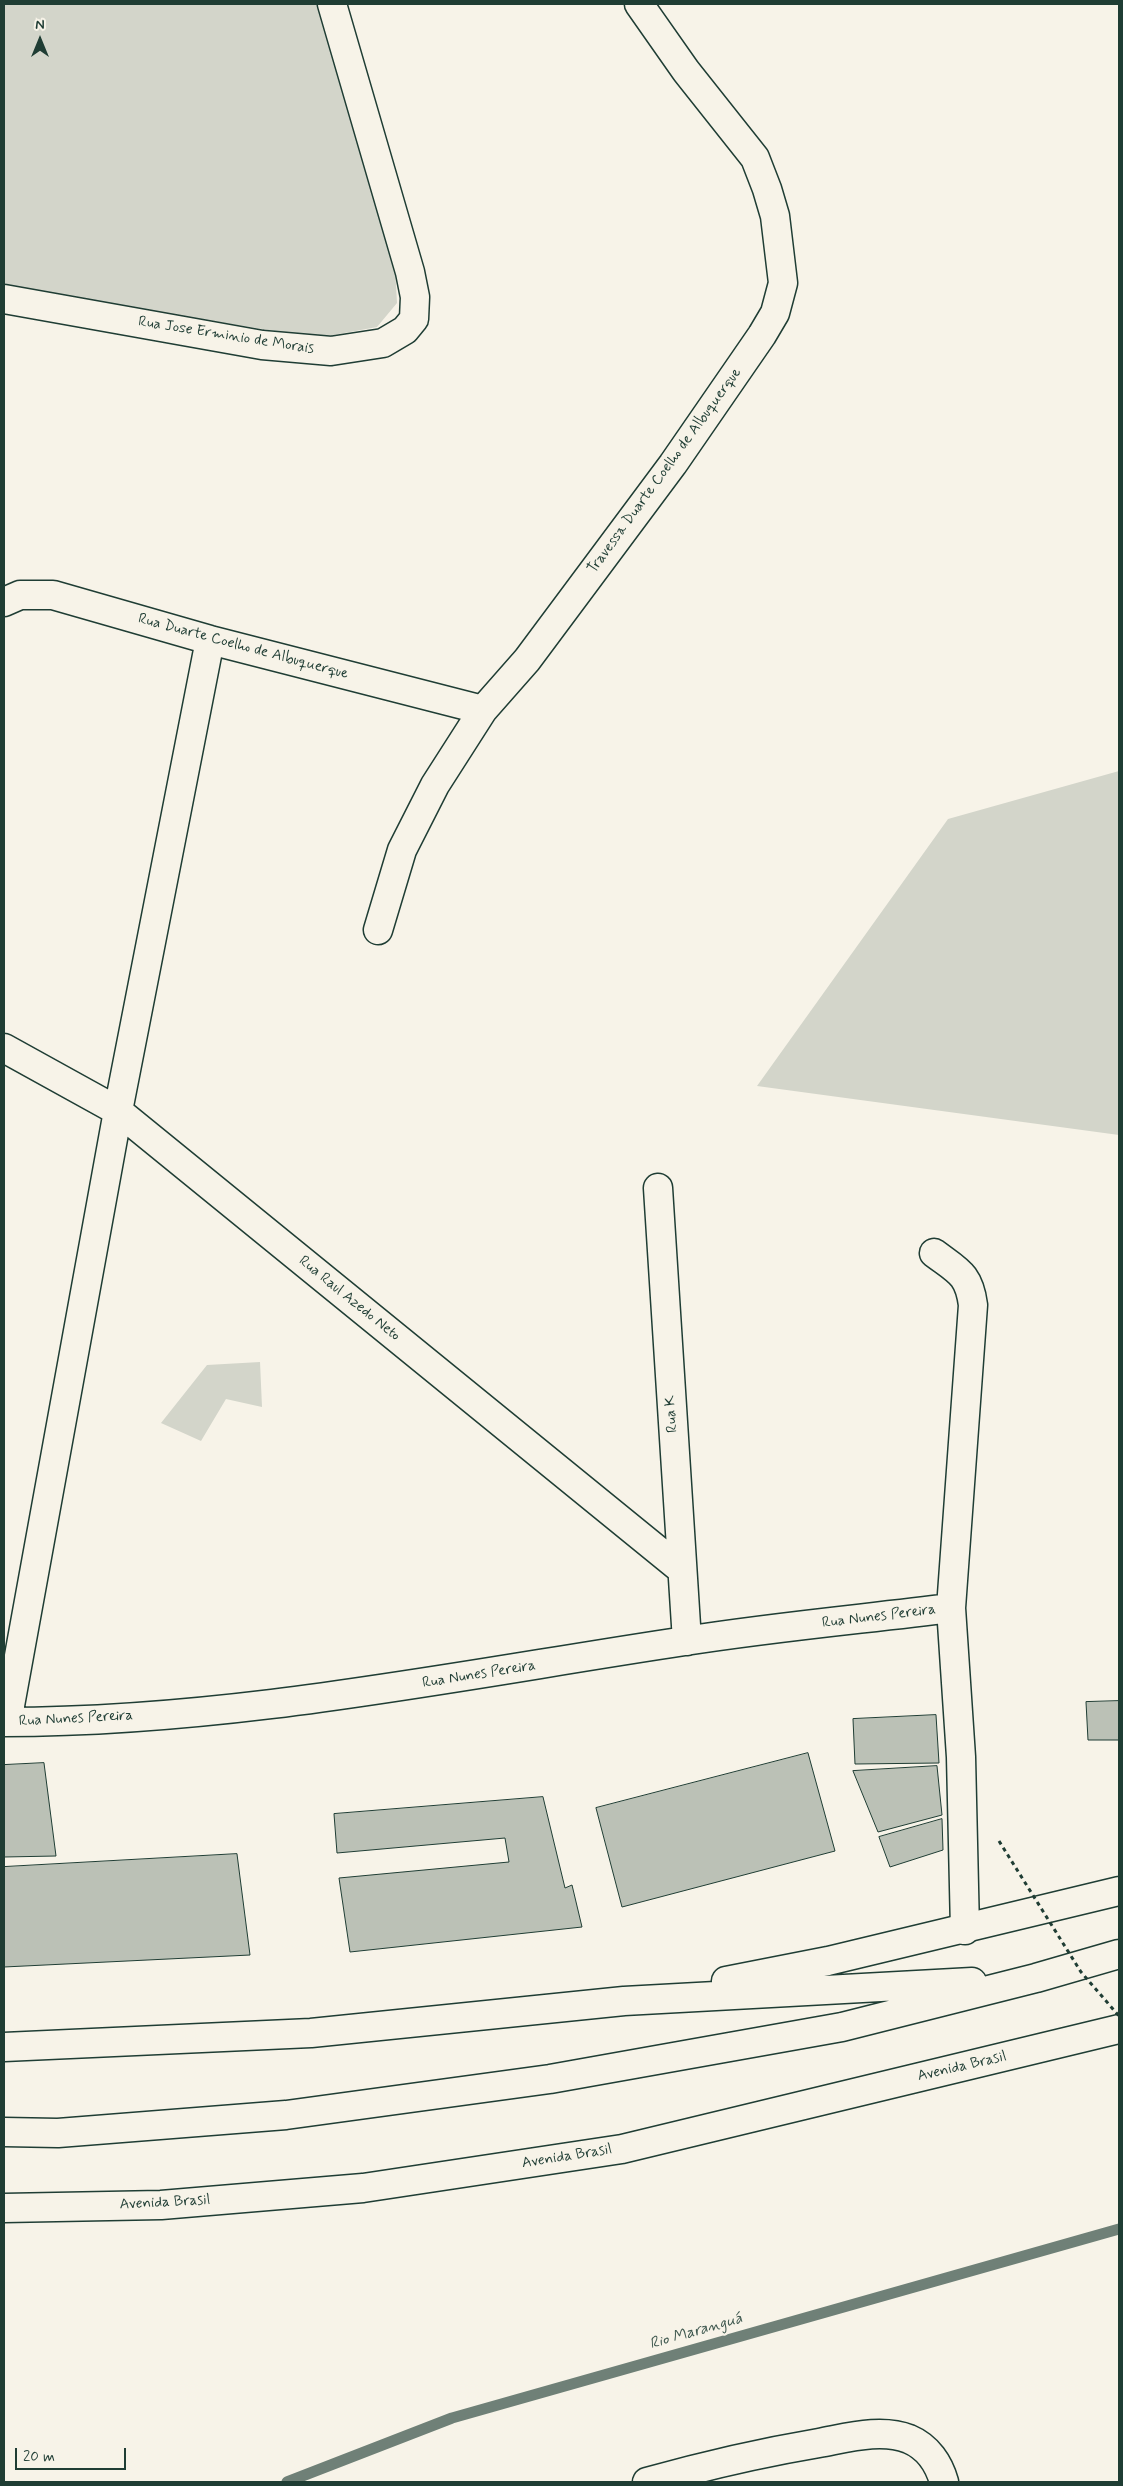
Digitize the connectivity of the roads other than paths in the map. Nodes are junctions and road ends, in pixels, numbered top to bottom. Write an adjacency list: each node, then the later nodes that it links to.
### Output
1 (332, 4): 3 (main road, Rua Jose Erminio de Morais)
2 (639, 4): 6 (main road, Travessa Duarte Coelho de Albuquerque)
3 (4, 299)
4 (4, 602): 5 (main road, Rua Duarte Coelho de Albuquerque)
5 (210, 640): 6 (main road, Rua Duarte Coelho de Albuquerque); 9 (main road)
6 (484, 710): 7 (main road, Travessa Duarte Coelho de Albuquerque)
7 (378, 930)
8 (4, 1048): 9 (main road, Rua Raul Azedo Neto)
9 (118, 1111): 12 (main road, Rua Raul Azedo Neto); 15 (main road)
10 (658, 1188): 12 (main road, Rua K)
11 (934, 1253): 13 (main road)
12 (682, 1570): 14 (main road, Rua K)
13 (951, 1608): 14 (main road, Rua Nunes Pereira); 17 (main road)
14 (687, 1640): 15 (main road, Rua Nunes Pereira)
15 (5, 1722)
16 (1119, 1891): 17 (main road)
17 (965, 1930): 20 (main road)
18 (1119, 1954): 19 (main road)
19 (1036, 1978): 20 (main road); 23 (main road)
20 (624, 2001): 22 (main road)
21 (1119, 2029): 24 (main road, Avenida Brasil)
22 (4, 2047)
23 (4, 2132)
24 (4, 2208)
25 (647, 2482): 26 (main road)
26 (944, 2482)

